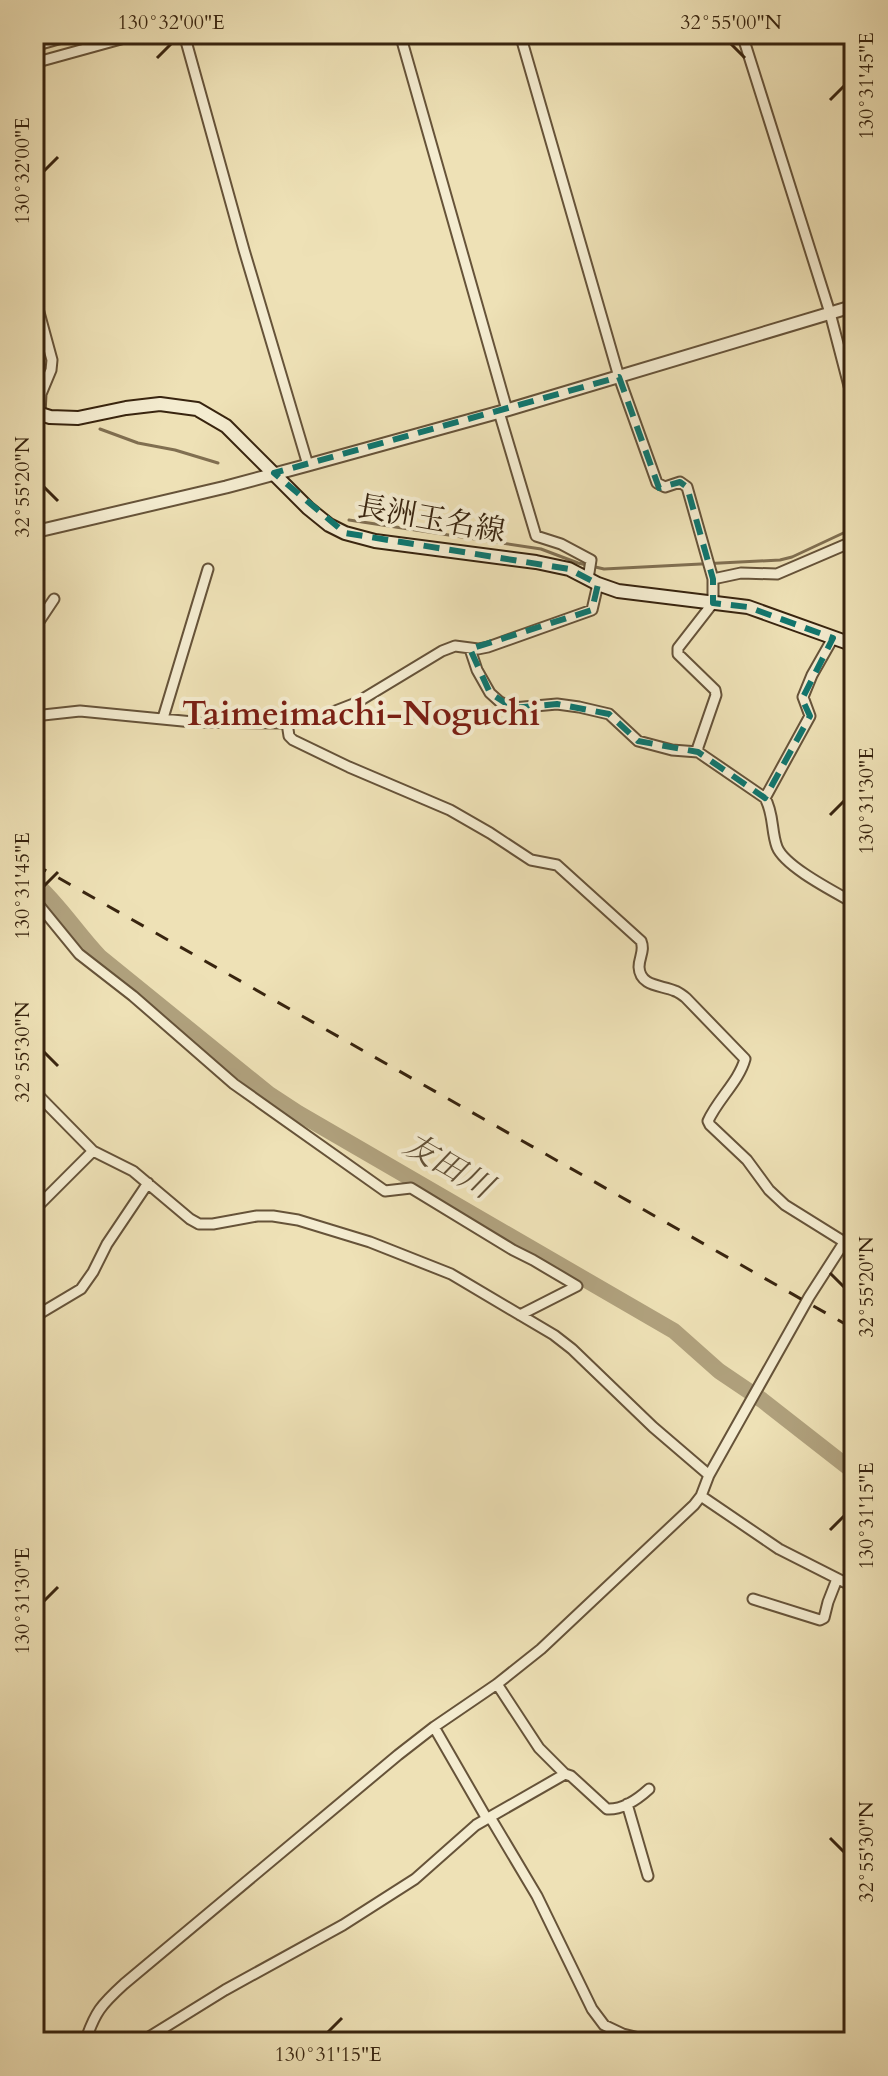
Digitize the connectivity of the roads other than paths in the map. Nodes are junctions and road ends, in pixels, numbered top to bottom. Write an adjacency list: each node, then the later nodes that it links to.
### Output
1 (76, 34): 7 (street)
2 (139, 34): 8 (street)
3 (184, 34): 16 (street)
4 (400, 34): 14 (street)
5 (520, 34): 12 (street)
6 (742, 34): 11 (street)
7 (34, 46)
8 (34, 63)
9 (34, 294): 15 (street)
10 (854, 306): 11 (street)
11 (830, 313): 12 (street); 13 (street)
12 (619, 377): 14 (street); 22 (street)
13 (854, 405)
14 (503, 411): 16 (street); 21 (street)
15 (37, 413): 17 (main road, 長洲玉名線)
16 (308, 465): 17 (street)
17 (274, 473): 18 (street); 21 (main road, 長洲玉名線)
18 (34, 532)
19 (854, 541): 22 (street)
20 (208, 569): 30 (street)
21 (591, 574): 24 (main road, 長洲玉名線); 28 (street)
22 (713, 579): 24 (street)
23 (54, 599): 25 (street)
24 (713, 603): 26 (main road, 長洲玉名線); 32 (street)
25 (34, 629)
26 (833, 638): 27 (main road, 長洲玉名線); 33 (street)
27 (854, 645)
28 (470, 649): 31 (street); 32 (street)
29 (34, 716): 30 (street)
30 (163, 718): 31 (street)
31 (287, 723): 41 (street)
32 (698, 752): 33 (street)
33 (765, 798): 35 (street)
34 (34, 899): 43 (street)
35 (854, 903)
36 (36, 1097): 37 (street)
37 (93, 1151): 38 (street); 39 (street)
38 (148, 1183): 43 (street); 44 (street)
39 (34, 1210)
40 (854, 1231): 41 (street)
41 (845, 1241): 42 (street); 45 (street)
42 (854, 1248)
43 (520, 1315): 45 (street)
44 (34, 1317)
45 (709, 1475): 46 (street)
46 (701, 1496): 47 (street); 50 (street)
47 (837, 1579): 48 (street); 49 (street)
48 (854, 1587)
49 (753, 1599)
50 (497, 1684): 51 (street); 52 (street)
51 (434, 1727): 55 (street); 60 (street)
52 (565, 1774): 54 (street); 55 (street)
53 (649, 1789): 54 (street)
54 (627, 1804): 56 (street)
55 (488, 1818): 61 (street); 62 (street)
56 (648, 1876)
57 (34, 2035): 59 (street)
58 (854, 2036): 63 (street)
59 (48, 2042)
60 (85, 2042)
61 (141, 2042)
62 (655, 2042)
63 (843, 2042)

